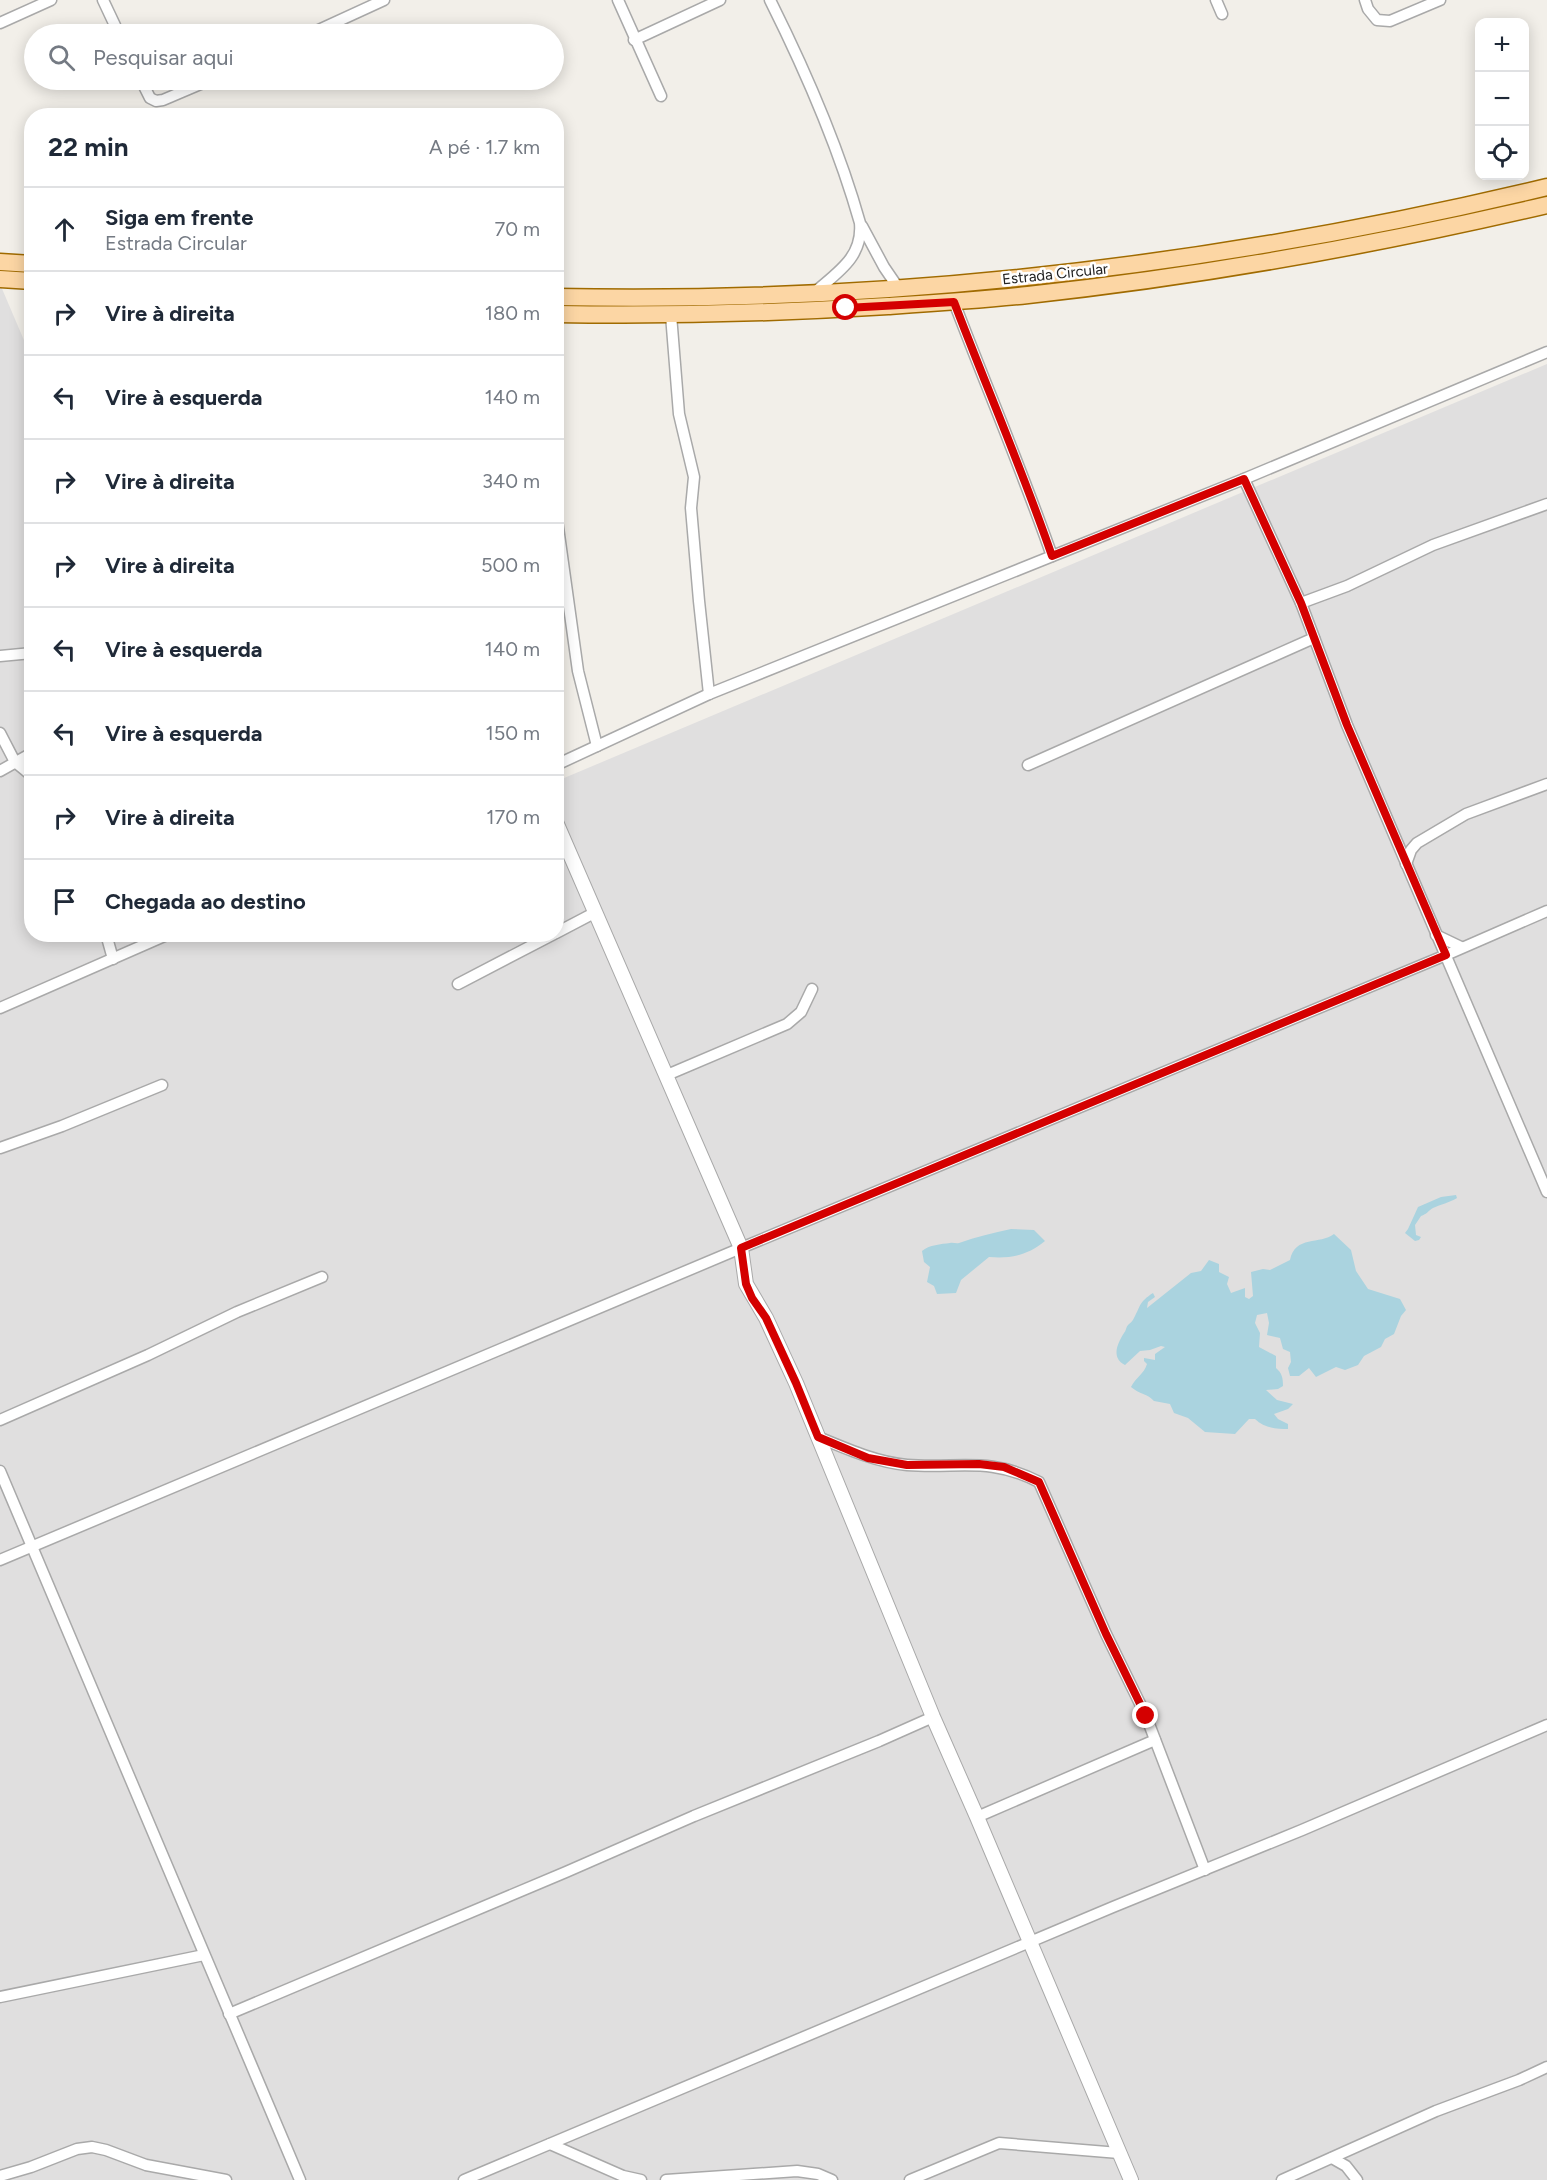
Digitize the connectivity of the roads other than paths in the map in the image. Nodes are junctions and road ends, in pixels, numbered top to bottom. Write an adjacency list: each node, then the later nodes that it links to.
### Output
1 (51, 0): 11 (street)
2 (103, 0): 12 (street)
3 (384, 0): 13 (street)
4 (618, 0): 14 (street)
5 (720, 0): 14 (street)
6 (770, 0): 20 (street)
7 (1216, 0): 10 (street)
8 (1365, 0): 9 (street)
9 (1440, 0)
10 (1222, 14)
11 (0, 23)
12 (115, 24)
13 (332, 24)
14 (634, 40): 17 (street)
15 (146, 90): 16 (street)
16 (186, 90)
17 (661, 96)
18 (1547, 187): 25 (main road, Estrada Circular)
19 (1547, 205): 28 (main road, Estrada Circular)
20 (860, 223): 25 (street); 26 (street)
21 (0, 262): 22 (main road)
22 (24, 264)
23 (0, 279): 24 (main road)
24 (24, 280)
25 (899, 289): 26 (main road, Estrada Circular)
26 (812, 294): 27 (main road, Estrada Circular)
27 (564, 297)
28 (954, 302): 30 (main road, Estrada Circular); 34 (street)
29 (564, 314): 30 (main road, Estrada Circular)
30 (671, 315): 40 (street)
31 (1547, 352): 32 (street)
32 (1244, 479): 34 (street); 36 (street)
33 (1547, 504): 36 (street)
34 (1052, 556): 40 (street)
35 (564, 570): 42 (street)
36 (1301, 603): 37 (street)
37 (1314, 638): 46 (street); 51 (street)
38 (24, 654): 39 (street)
39 (0, 656)
40 (709, 694): 42 (street)
41 (0, 733): 45 (street)
42 (597, 746): 44 (street)
43 (24, 757): 45 (street)
44 (564, 761)
45 (15, 762): 47 (street); 48 (street)
46 (1028, 765)
47 (24, 769)
48 (0, 771)
49 (1547, 784): 51 (street)
50 (564, 840): 53 (street)
51 (1406, 864): 55 (street)
52 (1547, 910): 59 (street)
53 (596, 912): 54 (street); 65 (street)
54 (564, 929)
55 (1436, 935): 59 (street); 60 (street)
56 (108, 942): 61 (street)
57 (151, 942): 61 (street)
58 (539, 942): 62 (street)
59 (1461, 947): 60 (street)
60 (1446, 955): 68 (street); 69 (street)
61 (113, 959): 64 (street)
62 (458, 984)
63 (813, 989): 65 (street)
64 (0, 1008)
65 (667, 1075): 69 (street)
66 (162, 1085): 67 (street)
67 (0, 1148)
68 (1547, 1192)
69 (741, 1248): 72 (street); 74 (street)
70 (322, 1277): 71 (street)
71 (0, 1420)
72 (818, 1437): 76 (street); 78 (street)
73 (0, 1472): 74 (street)
74 (31, 1547): 75 (street); 82 (street)
75 (0, 1560)
76 (933, 1718): 79 (street); 84 (street)
77 (1547, 1725): 80 (street)
78 (1155, 1740): 79 (street); 80 (street)
79 (977, 1817): 81 (street)
80 (1205, 1870): 81 (street)
81 (1030, 1944): 86 (street); 87 (street)
82 (204, 1955): 83 (street); 84 (street)
83 (0, 1997)
84 (229, 2014): 91 (street)
85 (1547, 2067): 88 (street)
86 (550, 2144): 92 (street); 93 (street)
87 (1119, 2153): 96 (street); 97 (street)
88 (1332, 2158): 98 (street); 99 (street)
89 (0, 2176): 90 (street)
90 (226, 2180)
91 (300, 2180)
92 (464, 2180)
93 (641, 2180)
94 (666, 2180): 95 (street)
95 (832, 2180)
96 (910, 2180)
97 (1131, 2180)
98 (1282, 2180)
99 (1357, 2180)

